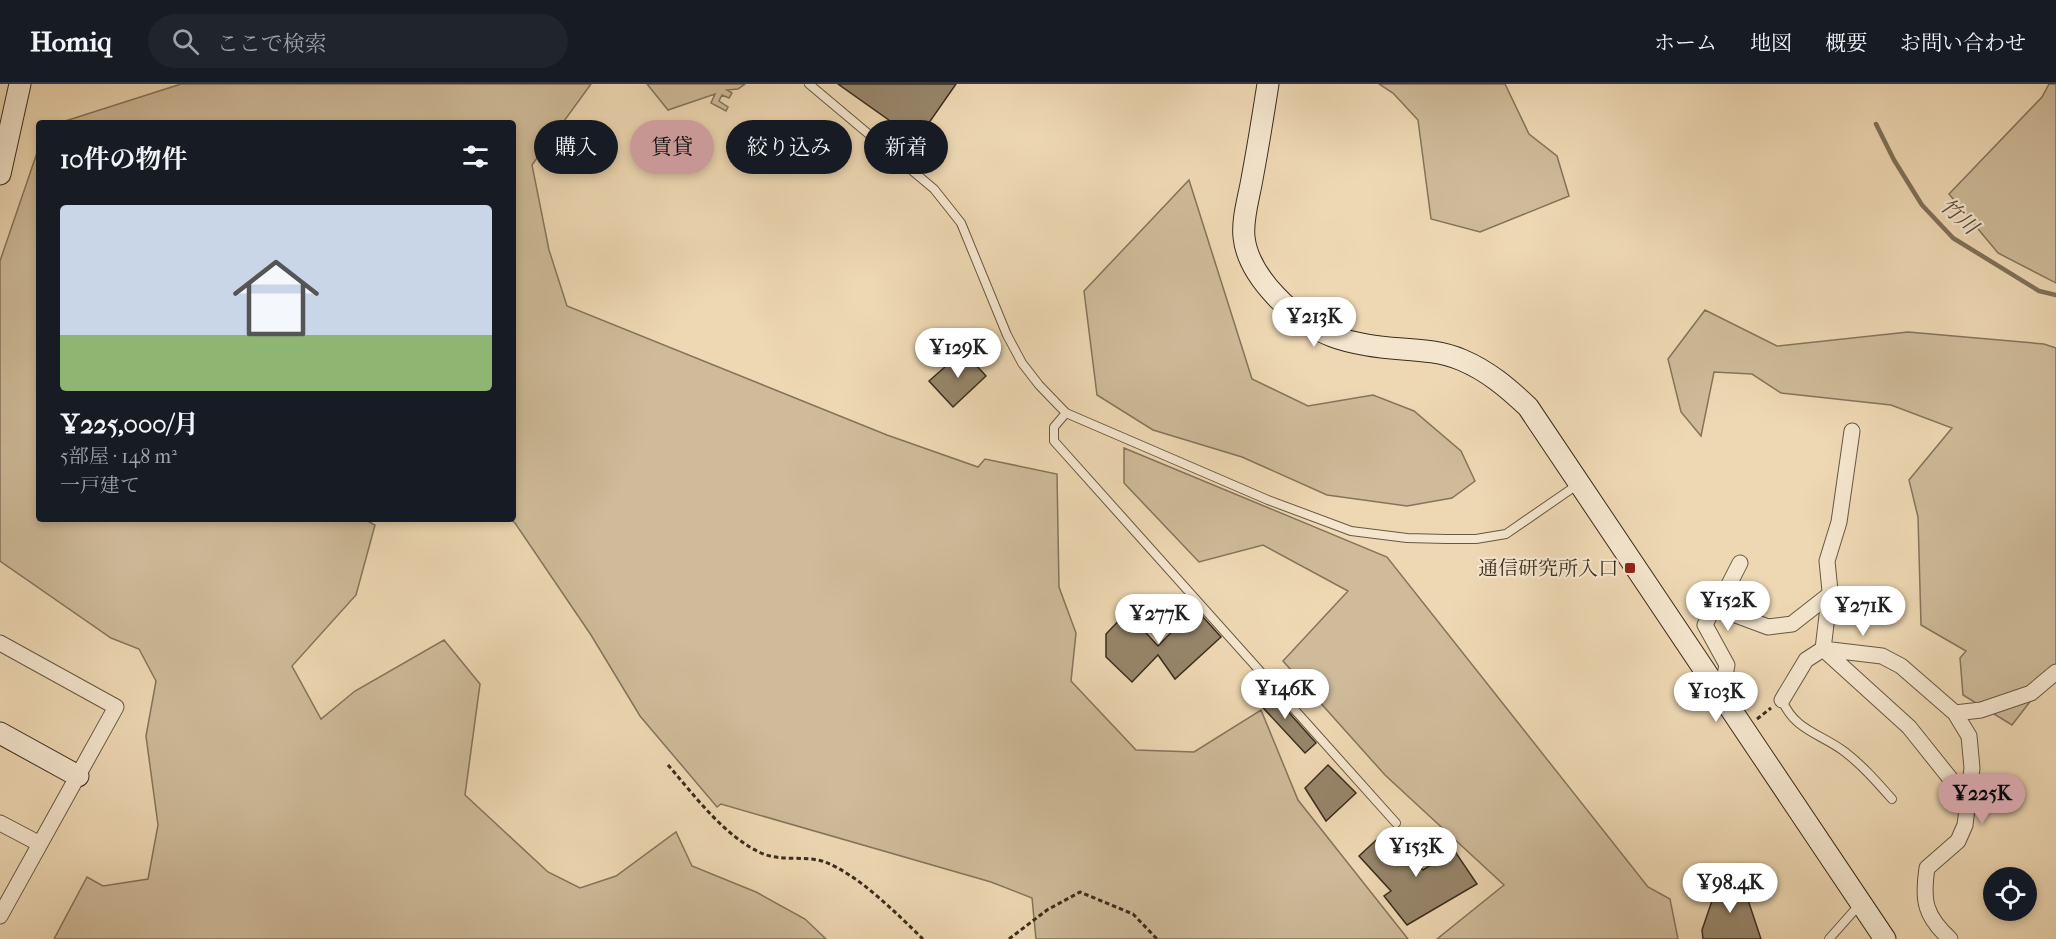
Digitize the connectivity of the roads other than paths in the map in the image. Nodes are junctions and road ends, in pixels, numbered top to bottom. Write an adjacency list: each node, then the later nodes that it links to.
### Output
1 (20, 84): 4 (street)
2 (809, 84): 5 (lane)
3 (1268, 84): 7 (street)
4 (0, 174)
5 (1066, 413): 7 (lane); 22 (lane)
6 (1852, 431): 9 (street)
7 (1581, 483): 14 (street)
8 (1740, 563): 10 (street)
9 (1829, 595): 10 (street); 12 (street)
10 (1717, 608): 14 (street)
11 (0, 643): 18 (street)
12 (1823, 649): 15 (street); 16 (street); 20 (street)
13 (2056, 672): 16 (street)
14 (1717, 690): 24 (street)
15 (1782, 700): 19 (lane)
16 (1955, 713): 20 (street)
17 (0, 733): 18 (street)
18 (78, 776): 23 (street)
19 (1892, 799)
20 (1969, 802): 28 (street)
21 (0, 823): 23 (street)
22 (1396, 823)
23 (40, 844): 25 (street)
24 (1860, 904): 26 (lane); 27 (street)
25 (0, 916)
26 (1829, 939)
27 (1885, 939)
28 (1950, 939)

